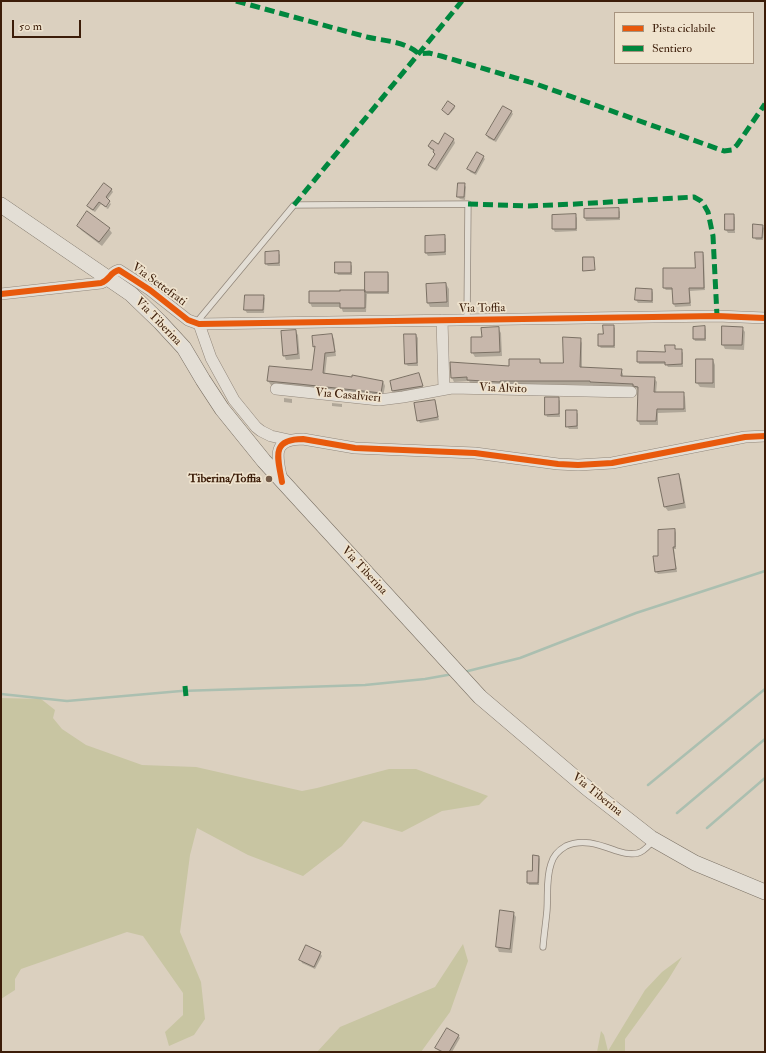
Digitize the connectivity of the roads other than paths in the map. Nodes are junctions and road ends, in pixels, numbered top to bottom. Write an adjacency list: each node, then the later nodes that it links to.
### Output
1 (1, 205): 2 (main road, Via Tiberina)
2 (108, 279): 3 (street, Via Settefrati); 7 (street, Via Settefrati); 14 (main road, Via Tiberina)
3 (1, 294)
4 (765, 318): 6 (street, Via Toffia)
5 (442, 320): 6 (street, Via Toffia); 7 (street, Via Toffia); 9 (street)
6 (467, 320): 7 (lane)
7 (197, 324): 12 (street)
8 (276, 389): 9 (street, Via Casalvieri)
9 (444, 389): 10 (street, Via Alvito)
10 (631, 392)
11 (765, 436): 12 (street)
12 (289, 440): 13 (street)
13 (278, 452): 14 (street); 15 (street)
14 (264, 461): 15 (main road, Via Tiberina)
15 (282, 482): 16 (main road, Via Tiberina)
16 (654, 840): 17 (main road, Via Tiberina); 18 (lane)
17 (765, 892)
18 (542, 947)

